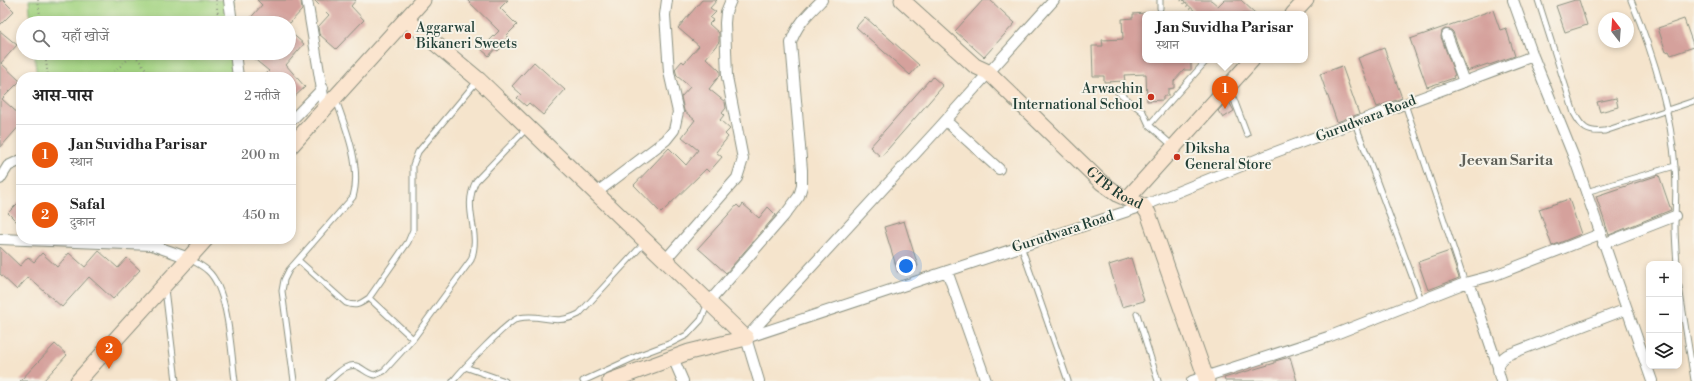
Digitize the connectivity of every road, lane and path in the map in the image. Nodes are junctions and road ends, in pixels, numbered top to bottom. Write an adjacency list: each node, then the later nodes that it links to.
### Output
1 (38, 0): 21 (path)
2 (216, 0): 22 (path)
3 (229, 0): 23 (street)
4 (307, 0): 41 (street)
5 (423, 0): 24 (street)
6 (667, 0): 61 (street)
7 (730, 0): 74 (street)
8 (822, 0): 82 (street)
9 (902, 0): 37 (street, GTB Road)
10 (912, 0): 37 (street, GTB Road)
11 (1054, 0): 37 (street)
12 (1160, 0): 18 (lane)
13 (1180, 0): 19 (path)
14 (1306, 0): 20 (street)
15 (1513, 0): 26 (street)
16 (1538, 0): 46 (lane)
17 (1631, 0): 46 (lane)
18 (1160, 8)
19 (1192, 11)
20 (1296, 11)
21 (40, 16)
22 (218, 16)
23 (231, 16)
24 (406, 19): 38 (street); 44 (street)
25 (1447, 35): 39 (street)
26 (1533, 56): 39 (street, Gurudwara Road); 60 (street)
27 (46, 60): 33 (path)
28 (127, 60): 34 (path)
29 (139, 60): 35 (path)
30 (236, 60): 36 (street)
31 (1204, 63): 50 (lane)
32 (1247, 63): 40 (street)
33 (47, 72)
34 (114, 72)
35 (148, 72)
36 (237, 72)
37 (988, 72): 48 (street); 62 (street, GTB Road)
38 (479, 80): 51 (street); 80 (lane)
39 (1464, 82): 45 (street, Gurudwara Road)
40 (1228, 86): 52 (lane); 54 (street)
41 (322, 88): 44 (street); 47 (street)
42 (1117, 91): 50 (lane)
43 (1694, 101): 46 (lane)
44 (330, 103): 53 (street); 73 (lane)
45 (1405, 104): 49 (street, Gurudwara Road); 77 (lane)
46 (1668, 109): 57 (lane)
47 (296, 116)
48 (946, 121): 58 (street); 85 (street)
49 (1355, 123): 63 (street, Gurudwara Road); 81 (lane)
50 (1149, 124): 54 (lane)
51 (528, 127): 61 (street); 86 (lane)
52 (1247, 134)
53 (296, 140)
54 (1174, 147): 62 (street)
55 (16, 161): 56 (street)
56 (4, 164): 59 (street)
57 (1676, 166): 60 (lane); 64 (lane)
58 (999, 170)
59 (0, 179)
60 (1586, 192): 66 (street)
61 (596, 193): 68 (street)
62 (1127, 199): 63 (street, GTB Road)
63 (1143, 206): 71 (street, Gurudwara Road); 90 (street, GTB Road)
64 (1675, 216): 66 (street); 75 (lane)
65 (0, 239): 67 (street)
66 (1602, 239): 77 (street); 83 (street)
67 (16, 240)
68 (646, 241): 74 (street); 89 (lane)
69 (127, 244): 72 (street)
70 (202, 244): 72 (street)
71 (1021, 246): 76 (street, Gurudwara Road); 104 (lane)
72 (189, 258): 78 (street); 94 (lane)
73 (298, 260): 80 (lane); 95 (lane)
74 (665, 260): 82 (street)
75 (1677, 261)
76 (947, 271): 85 (street, Gurudwara Road); 103 (street)
77 (1467, 282): 81 (street); 88 (street)
78 (165, 285): 92 (street); 93 (lane)
79 (1681, 297): 91 (lane)
80 (368, 298): 86 (lane)
81 (1421, 300): 90 (street)
82 (709, 302): 85 (street); 99 (lane)
83 (1627, 310): 88 (street); 107 (street)
84 (1137, 314): 105 (lane)
85 (746, 338): 87 (street); 102 (street)
86 (413, 339): 96 (lane)
87 (673, 358): 100 (street); 101 (street)
88 (1498, 366): 106 (street)
89 (465, 367): 97 (lane); 98 (lane)
90 (1201, 380)
91 (1694, 380)
92 (78, 381)
93 (176, 381)
94 (235, 381)
95 (294, 381)
96 (329, 381)
97 (453, 381)
98 (505, 381)
99 (583, 381)
100 (610, 381)
101 (683, 381)
102 (759, 381)
103 (986, 381)
104 (1068, 381)
105 (1158, 381)
106 (1501, 381)
107 (1652, 381)

